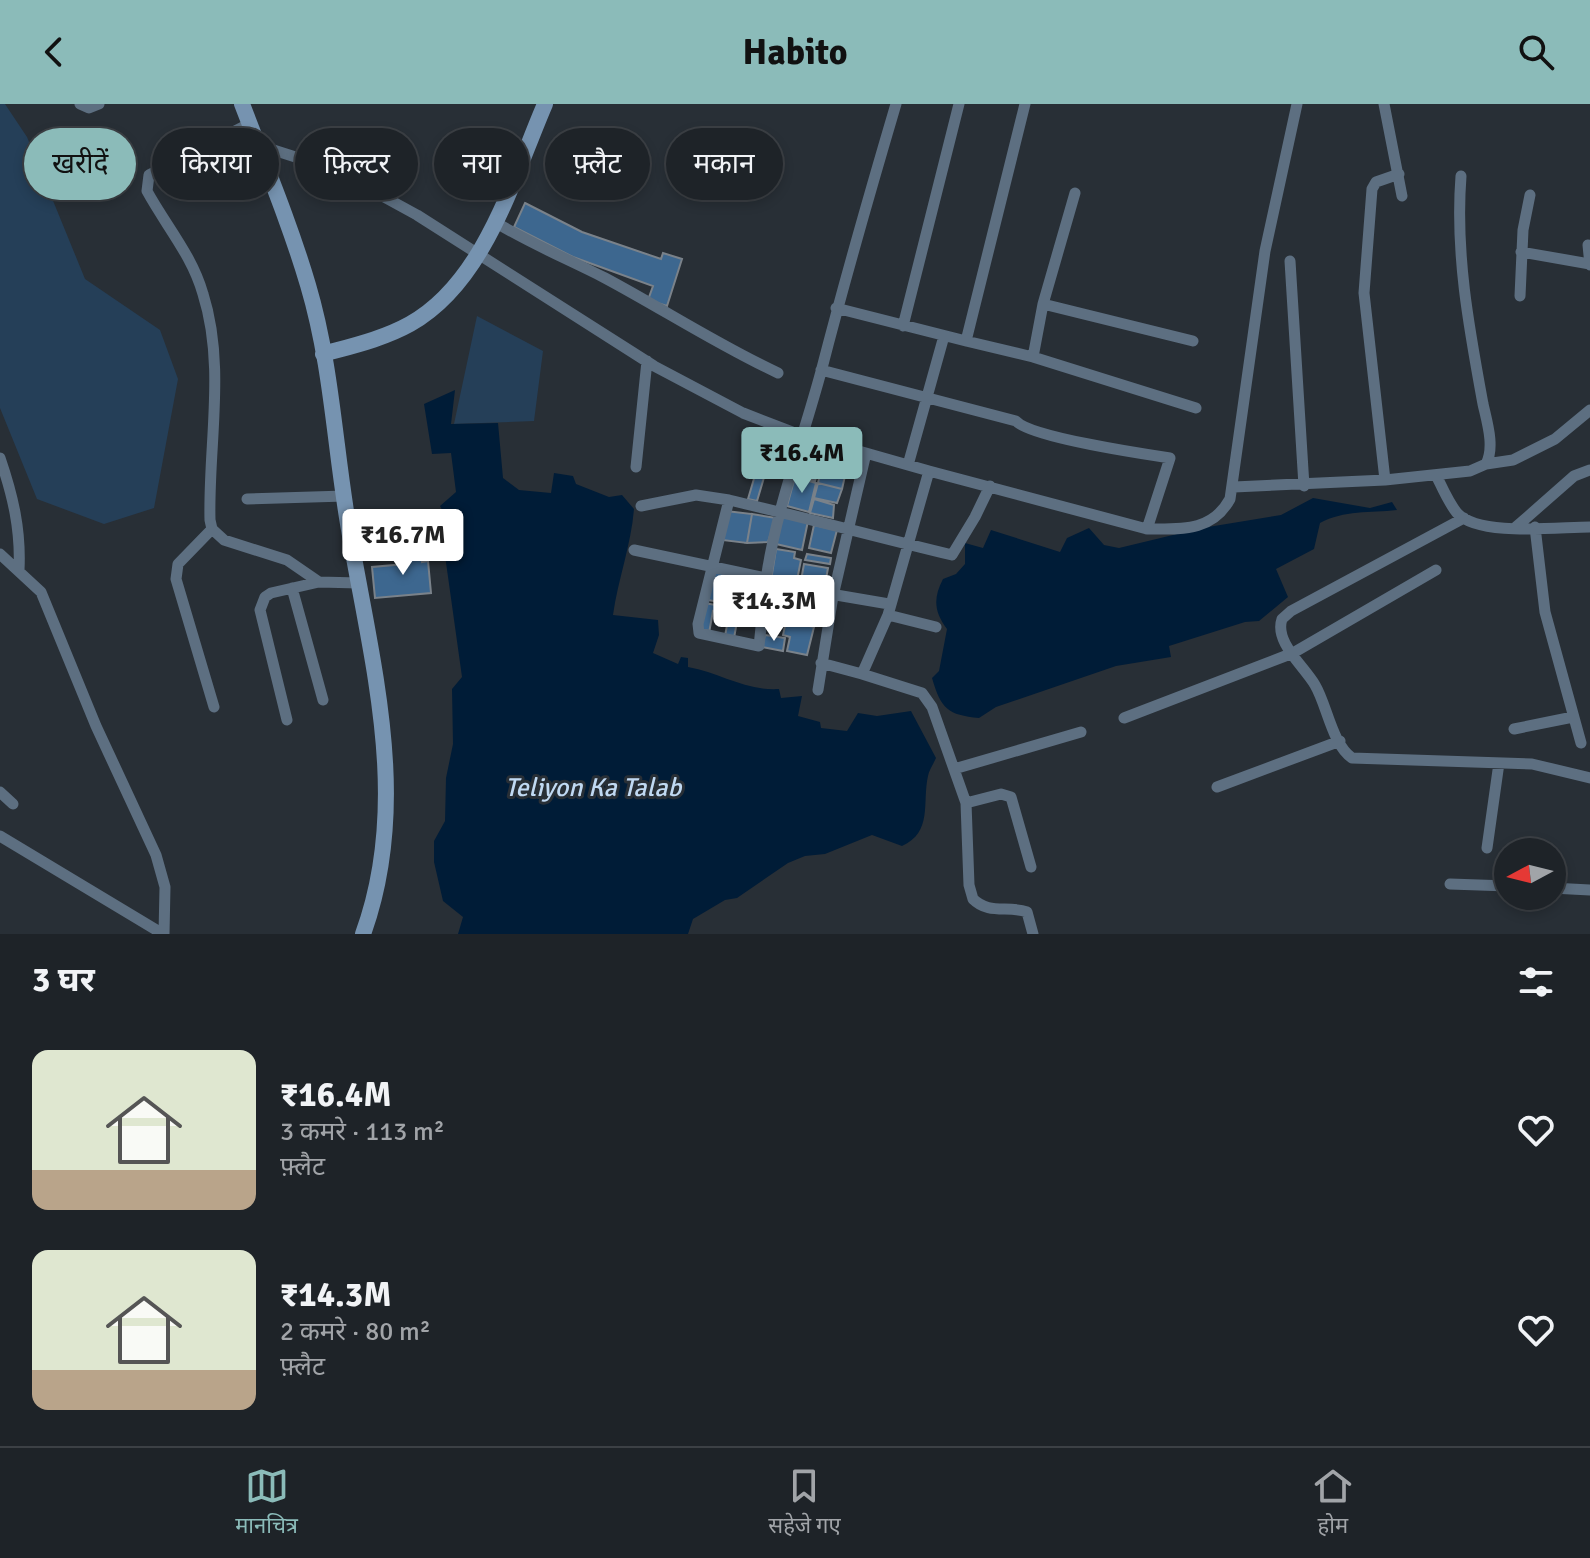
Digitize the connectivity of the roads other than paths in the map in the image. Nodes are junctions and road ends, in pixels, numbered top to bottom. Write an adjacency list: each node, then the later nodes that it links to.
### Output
1 (80, 104): 2 (street)
2 (99, 104)
3 (242, 104): 10 (main road)
4 (545, 104): 19 (main road)
5 (896, 104): 27 (street)
6 (959, 104): 28 (street)
7 (1025, 104): 30 (street)
8 (1297, 104): 52 (street)
9 (1384, 104): 13 (street)
10 (249, 124): 11 (main road); 63 (street)
11 (251, 128)
12 (279, 152): 22 (street)
13 (1399, 174): 17 (street); 48 (street)
14 (1461, 176): 43 (street)
15 (1075, 193): 26 (street)
16 (1530, 195): 21 (street)
17 (1402, 196)
18 (279, 198): 32 (main road)
19 (495, 222): 22 (main road); 36 (street)
20 (1588, 245): 24 (street)
21 (1521, 252): 24 (street); 25 (street)
22 (480, 256): 32 (main road); 34 (street)
23 (1290, 261): 51 (street)
24 (1590, 265)
25 (1520, 296)
26 (1043, 304): 31 (street); 33 (street)
27 (836, 308): 28 (street); 35 (street)
28 (903, 326): 29 (street)
29 (944, 336): 30 (street); 37 (street)
30 (966, 341): 33 (street)
31 (1193, 341)
32 (323, 354): 53 (main road)
33 (1033, 357): 38 (street)
34 (647, 361): 40 (street); 45 (street)
35 (821, 370): 37 (street); 40 (street)
36 (778, 373)
37 (925, 398): 44 (street); 64 (street)
38 (1196, 408)
39 (1590, 410): 43 (street)
40 (801, 434): 41 (street); 57 (street)
41 (866, 453): 44 (street); 59 (street)
42 (0, 458): 69 (street)
43 (1486, 464): 49 (street)
44 (908, 465): 47 (street)
45 (636, 467)
46 (1590, 470): 60 (street)
47 (929, 471): 50 (street); 65 (street)
48 (1385, 480): 49 (street); 51 (street)
49 (1440, 484): 58 (street)
50 (990, 486): 64 (street); 65 (street)
51 (1304, 486): 52 (street)
52 (1234, 487): 64 (street)
53 (345, 496): 54 (street); 73 (main road)
54 (247, 499)
55 (729, 500): 56 (street); 57 (street); 68 (street)
56 (641, 506)
57 (781, 512): 59 (street); 71 (street)
58 (1464, 518): 60 (street); 78 (street)
59 (850, 527): 65 (street); 75 (street)
60 (1516, 527): 61 (street)
61 (1535, 527): 62 (street); 84 (street)
62 (1590, 527)
63 (212, 529): 72 (street); 83 (street)
64 (1147, 529)
65 (905, 544): 76 (street)
66 (634, 550): 68 (street)
67 (0, 554): 69 (street)
68 (712, 565): 71 (street); 71 (street)
69 (19, 570): 105 (street)
70 (1436, 570): 78 (street)
71 (766, 580): 75 (street)
72 (319, 582): 73 (street); 74 (street)
73 (359, 583): 106 (main road)
74 (292, 588): 82 (street); 86 (street)
75 (833, 596): 76 (street); 79 (street)
76 (888, 610): 77 (street); 80 (street)
77 (936, 627)
78 (1293, 653): 85 (street); 89 (street)
79 (821, 663): 80 (street); 81 (street)
80 (862, 674): 92 (street)
81 (818, 690)
82 (323, 700)
83 (214, 707)
84 (1573, 717): 87 (street); 90 (street)
85 (1124, 718)
86 (287, 720)
87 (1514, 729)
88 (1081, 732): 92 (street)
89 (1340, 741): 91 (street); 94 (street)
90 (1581, 743)
91 (1499, 763): 93 (street); 99 (street)
92 (954, 769): 96 (street)
93 (1590, 778)
94 (1217, 787)
95 (0, 792): 97 (street)
96 (966, 803): 100 (street); 107 (street)
97 (13, 804)
98 (0, 836): 105 (street)
99 (1487, 848)
100 (1031, 867)
101 (1450, 884): 102 (street)
102 (1494, 886)
103 (1566, 889): 104 (street)
104 (1590, 890)
105 (163, 934)
106 (363, 934)
107 (1033, 934)

